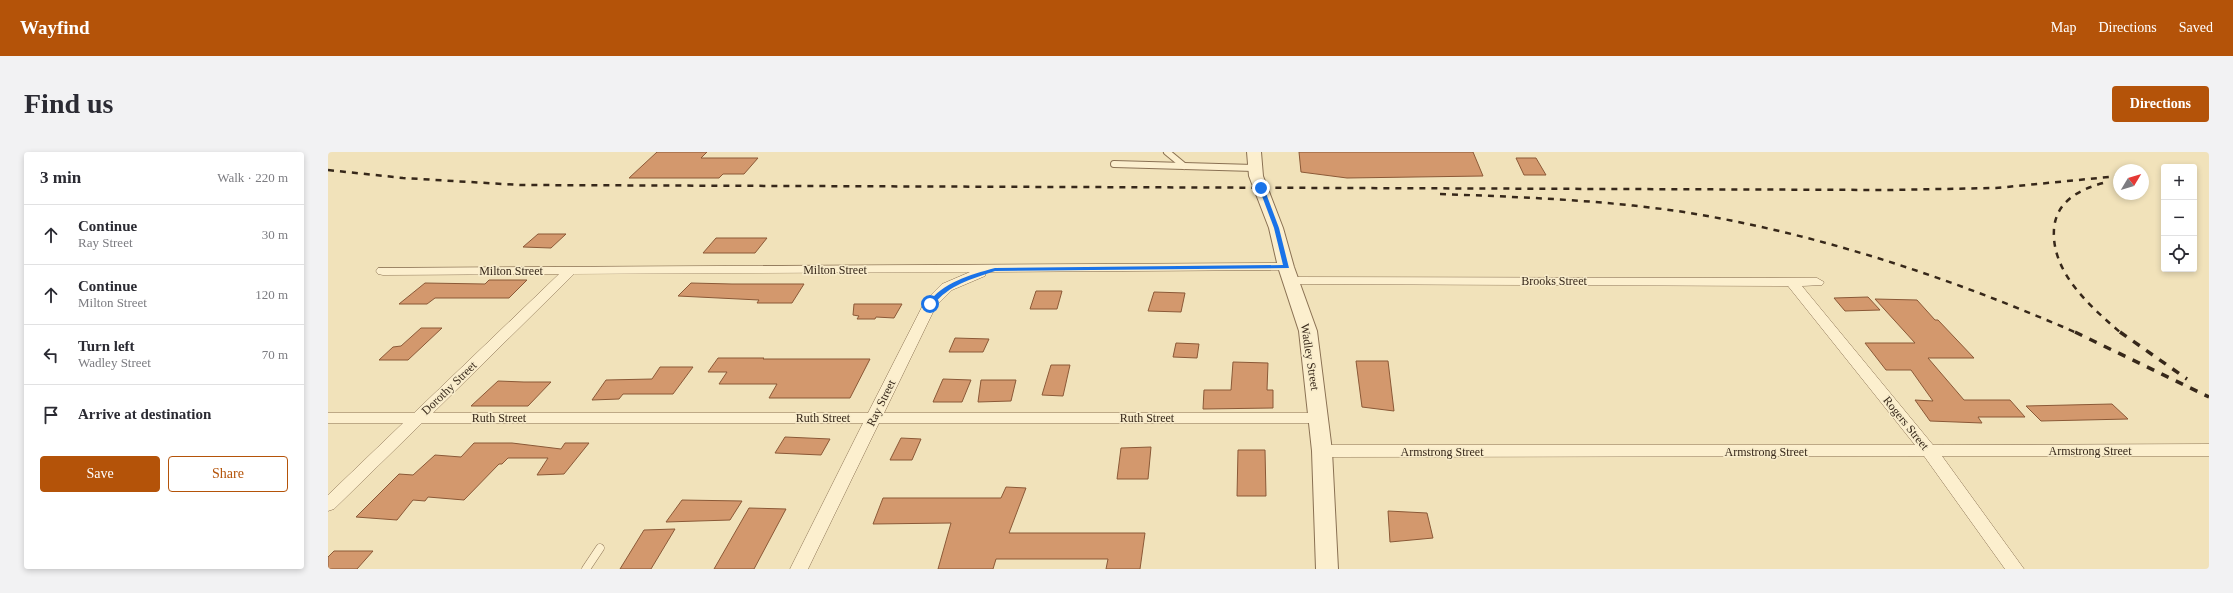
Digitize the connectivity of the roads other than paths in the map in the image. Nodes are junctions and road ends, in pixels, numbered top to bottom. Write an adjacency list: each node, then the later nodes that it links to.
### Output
1 (1167, 152): 4 (lane)
2 (1254, 152): 5 (street, Wadley Street)
3 (1114, 164): 4 (lane)
4 (1184, 166): 5 (lane)
5 (1254, 168): 9 (street, Wadley Street)
6 (570, 270): 7 (street, Milton Street); 8 (street, Milton Street); 13 (street, Dorothy Street)
7 (995, 270): 9 (street, Milton Street); 14 (street, Ray Street)
8 (383, 271)
9 (1289, 274): 10 (street, Brooks Street); 15 (street, Wadley Street)
10 (1791, 281): 11 (street, Brooks Street); 18 (street, Rogers Street)
11 (1817, 282)
12 (328, 418): 13 (street, Ruth Street)
13 (418, 418): 14 (street, Ruth Street); 19 (street, Dorothy Street)
14 (874, 418): 15 (street, Ruth Street); 22 (street, Ray Street)
15 (1318, 418): 17 (street, Wadley Street)
16 (2209, 450): 18 (street, Armstrong Street)
17 (1322, 452): 18 (street, Armstrong Street); 23 (street, Wadley Street)
18 (1930, 452): 24 (street, Rogers Street)
19 (328, 505)
20 (600, 548): 21 (lane)
21 (586, 569)
22 (799, 569)
23 (1327, 569)
24 (2015, 569)

